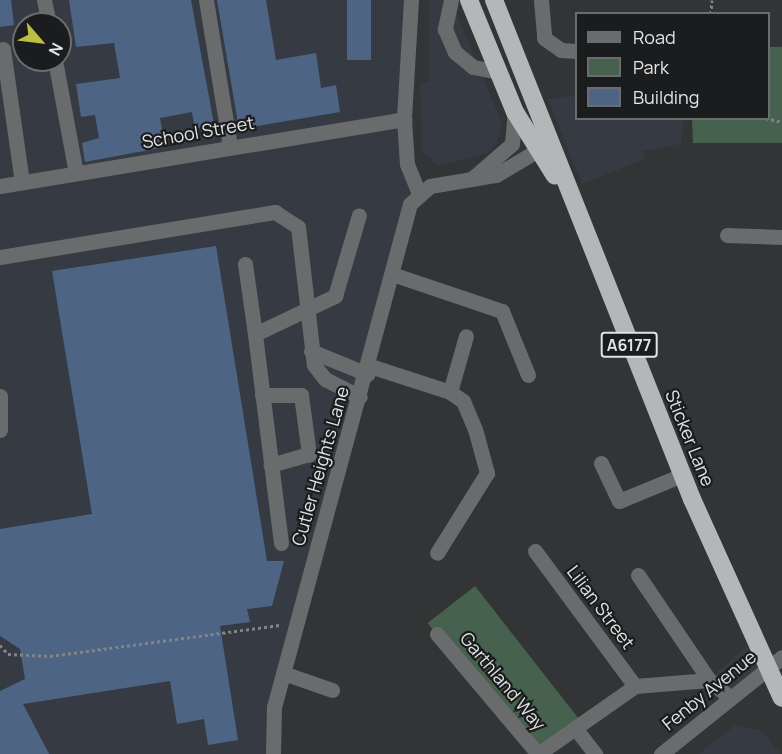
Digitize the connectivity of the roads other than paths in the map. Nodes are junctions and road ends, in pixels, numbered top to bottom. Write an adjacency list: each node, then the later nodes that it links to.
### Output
1 (206, 0): 13 (street)
2 (411, 0): 12 (street)
3 (451, 0): 10 (street)
4 (469, 0): 10 (highway, Sticker Lane / A6177)
5 (494, 0): 14 (highway, Sticker Lane / A6177)
6 (541, 0): 8 (street)
7 (3, 49): 17 (street)
8 (575, 51)
9 (57, 72): 15 (street)
10 (499, 72): 11 (highway, Sticker Lane / A6177)
11 (515, 112): 14 (highway, Sticker Lane / A6177); 16 (street)
12 (404, 119): 13 (street, School Street); 19 (street)
13 (230, 146): 15 (street, School Street)
14 (544, 147): 16 (street); 39 (highway, Sticker Lane / A6177)
15 (76, 173): 17 (street, School Street)
16 (474, 177): 19 (street)
17 (22, 182): 18 (street, School Street)
18 (0, 186)
19 (419, 193): 25 (street, Cutler Heights Lane)
20 (359, 215): 26 (street)
21 (727, 235): 22 (street)
22 (782, 237)
23 (0, 257): 26 (street)
24 (245, 264): 27 (street)
25 (395, 275): 30 (street, Cutler Heights Lane); 31 (street)
26 (304, 307): 27 (street); 29 (street)
27 (255, 334): 33 (street)
28 (466, 336): 32 (street)
29 (311, 351): 30 (street); 35 (street)
30 (368, 370): 32 (street); 35 (street, Cutler Heights Lane)
31 (528, 375)
32 (450, 392): 42 (street)
33 (262, 395): 38 (street); 38 (street)
34 (0, 396): 36 (street)
35 (360, 396): 47 (street, Cutler Heights Lane)
36 (0, 430)
37 (601, 463): 39 (street)
38 (271, 465): 40 (street)
39 (682, 475): 46 (highway, Sticker Lane / A6177)
40 (281, 543)
41 (535, 551): 49 (street, Lilian Street)
42 (437, 553)
43 (638, 575): 48 (street)
44 (438, 634): 55 (street, Garthland Way)
45 (782, 657): 46 (street, Fenby Avenue)
46 (767, 669): 51 (street, Fenby Avenue); 52 (highway, Sticker Lane / A6177)
47 (283, 674): 50 (street); 54 (street, Cutler Heights Lane)
48 (709, 680): 49 (street); 51 (street)
49 (635, 686): 53 (street)
50 (332, 690)
51 (729, 697): 57 (street, Fenby Avenue)
52 (782, 698)
53 (575, 728): 55 (street); 56 (street)
54 (273, 754)
55 (538, 754)
56 (595, 754)
57 (661, 754)

